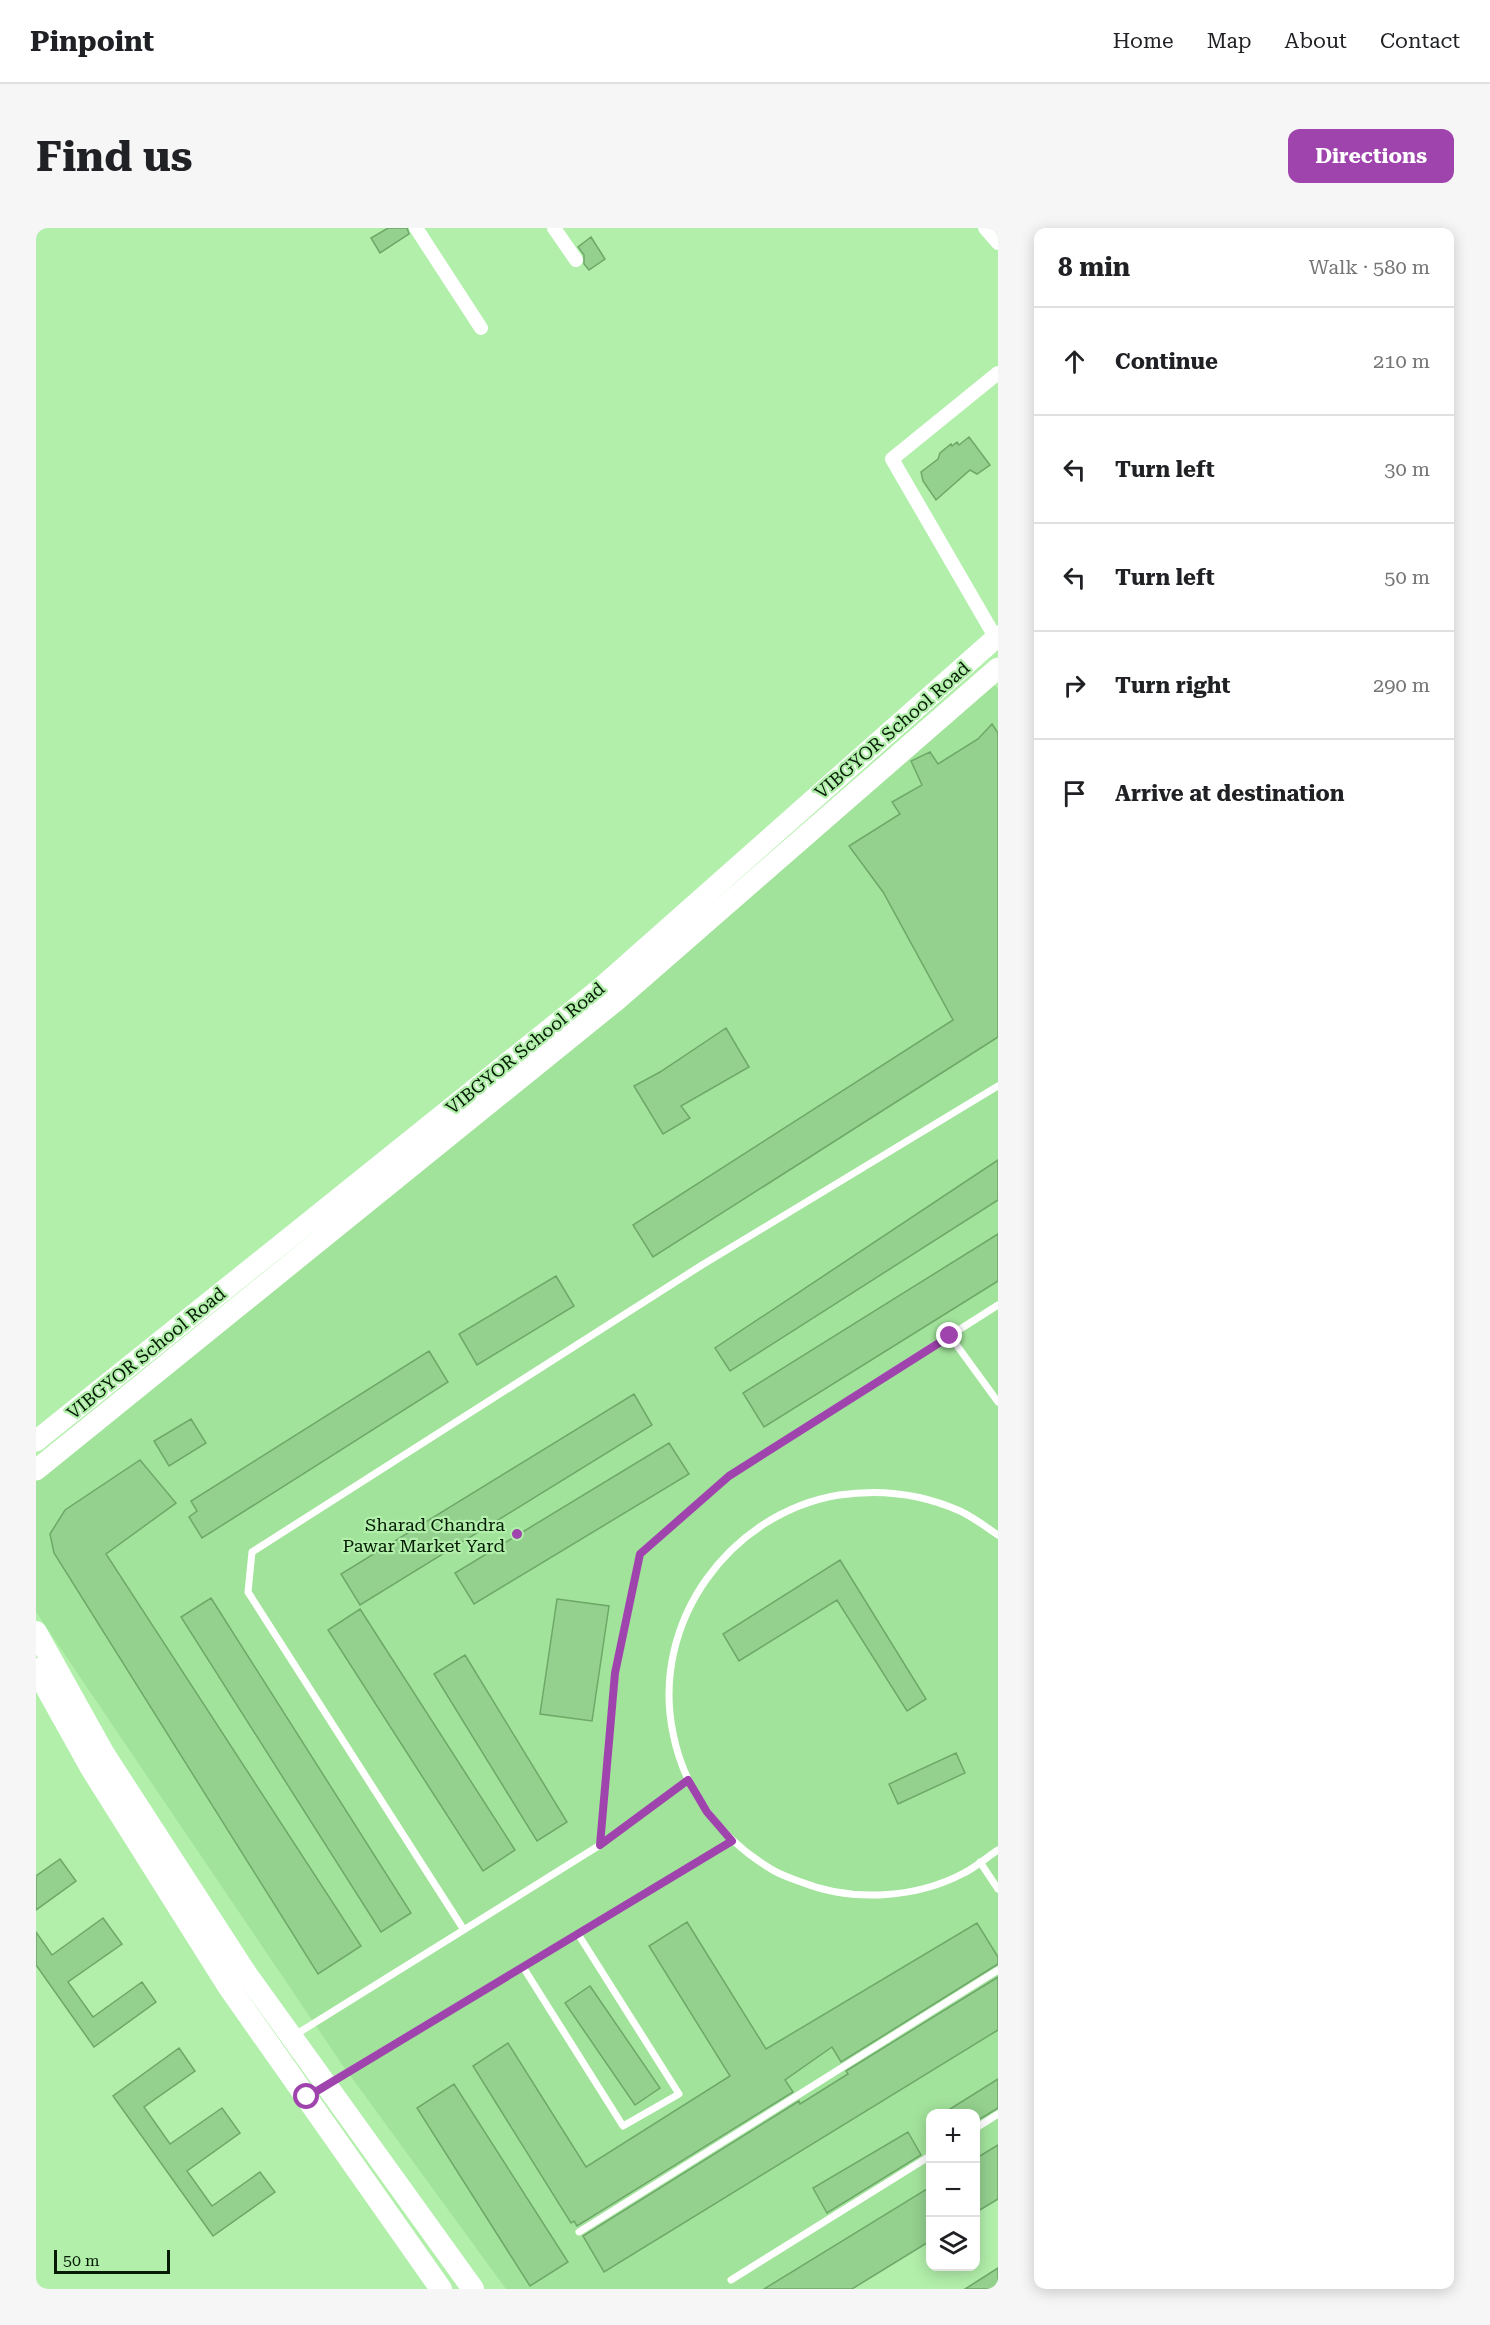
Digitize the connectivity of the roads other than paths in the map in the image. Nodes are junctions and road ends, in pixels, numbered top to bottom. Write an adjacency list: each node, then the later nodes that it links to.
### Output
1 (416, 228): 6 (street)
2 (554, 228): 5 (street)
3 (985, 228): 4 (street)
4 (998, 243)
5 (576, 260)
6 (482, 328)
7 (998, 373): 8 (street)
8 (997, 638): 14 (main road, VIBGYOR School Road)
9 (998, 668): 15 (main road, VIBGYOR School Road)
10 (998, 1086): 25 (lane)
11 (998, 1305): 12 (lane)
12 (950, 1336): 13 (lane); 21 (lane)
13 (998, 1402)
14 (36, 1441)
15 (36, 1470)
16 (998, 1535): 19 (lane)
17 (36, 1632): 29 (highway)
18 (36, 1669): 29 (highway)
19 (688, 1780): 20 (lane); 21 (lane)
20 (732, 1841): 23 (lane); 26 (lane)
21 (600, 1845): 25 (lane)
22 (998, 1850): 23 (lane)
23 (980, 1862): 24 (lane)
24 (998, 1889)
25 (464, 1930): 29 (lane)
26 (578, 1934): 27 (lane); 27 (lane)
27 (523, 1967): 30 (lane)
28 (998, 1970): 35 (lane)
29 (283, 2043): 30 (highway); 31 (highway)
30 (326, 2084): 31 (lane); 38 (highway)
31 (307, 2097): 37 (highway)
32 (998, 2114): 33 (lane)
33 (980, 2125)
34 (926, 2158): 36 (lane)
35 (579, 2232)
36 (730, 2280)
37 (441, 2289)
38 (473, 2289)

